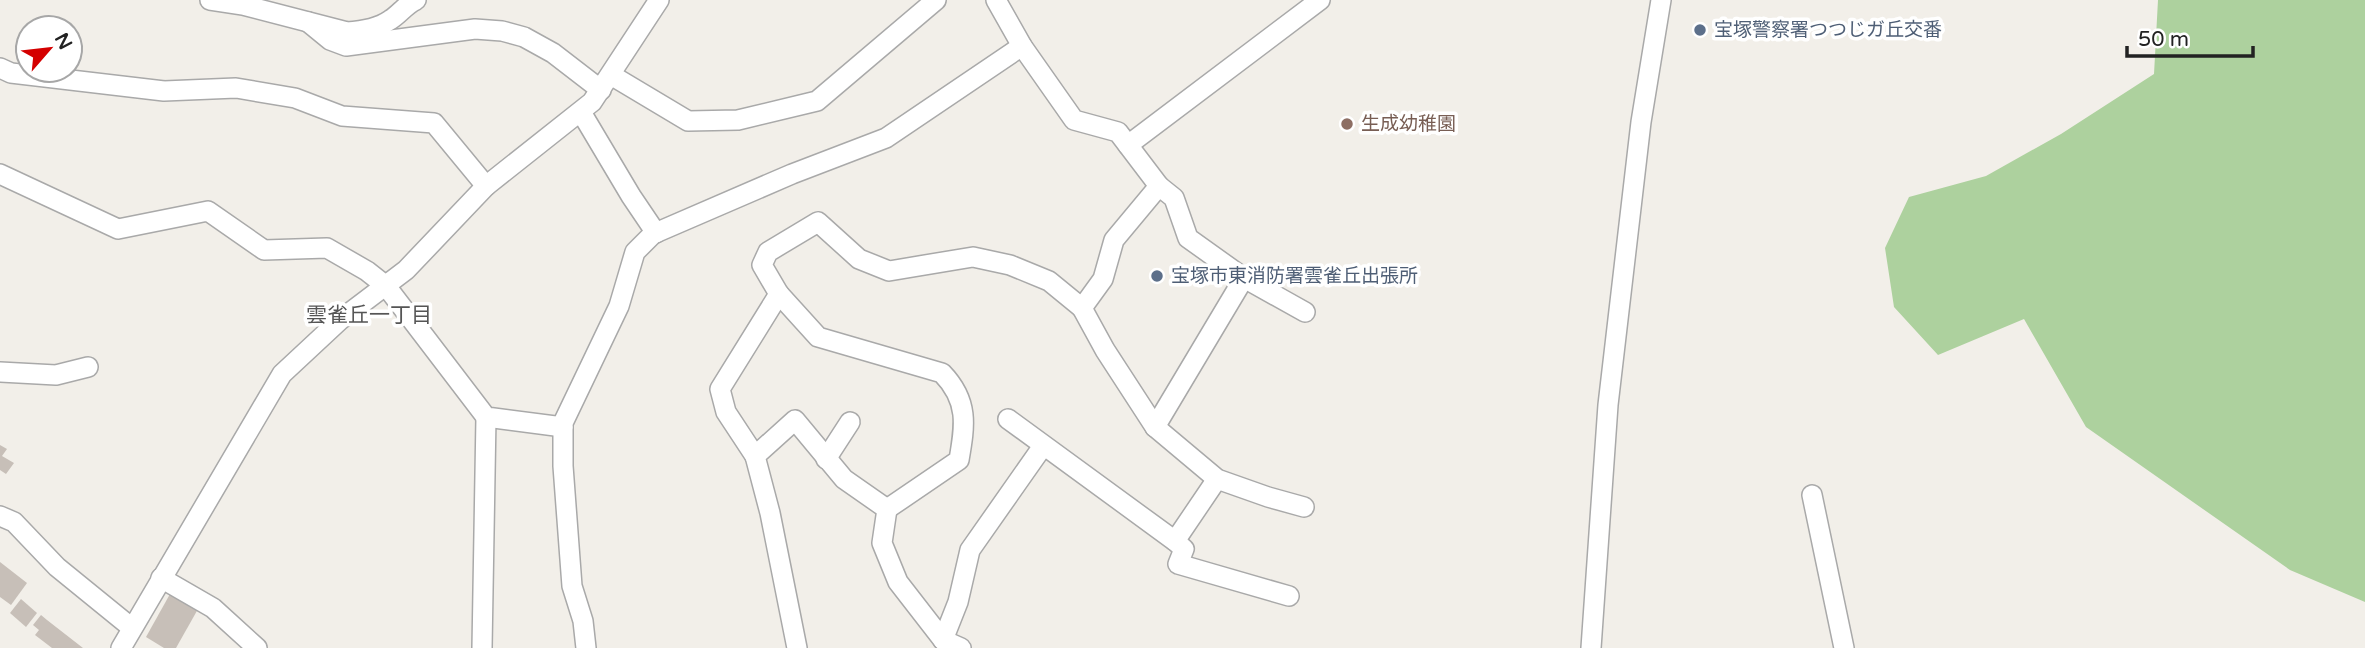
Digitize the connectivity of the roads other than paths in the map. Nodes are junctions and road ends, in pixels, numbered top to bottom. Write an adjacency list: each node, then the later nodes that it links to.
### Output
1 (210, 0): 8 (street)
2 (416, 0): 8 (street)
3 (659, 0): 11 (street)
4 (936, 0): 11 (street)
5 (996, 0): 9 (street)
6 (1320, 0): 13 (street)
7 (1661, 0): 49 (street)
8 (308, 22): 11 (street)
9 (1022, 46): 13 (street); 17 (street)
10 (0, 68): 15 (street)
11 (606, 82): 12 (street)
12 (582, 113): 15 (street); 17 (street)
13 (1128, 145): 16 (street)
14 (0, 174): 19 (street)
15 (486, 186): 19 (street)
16 (1159, 186): 18 (street); 21 (street)
17 (656, 233): 29 (street)
18 (1244, 278): 22 (street); 28 (street)
19 (386, 286): 25 (street); 39 (street)
20 (779, 294): 21 (street); 31 (street); 36 (street)
21 (1082, 308): 28 (street)
22 (1305, 312)
23 (88, 367): 24 (street)
24 (0, 372)
25 (486, 417): 29 (street); 45 (street)
26 (1008, 419): 30 (street)
27 (850, 422): 32 (street)
28 (1155, 427): 33 (street)
29 (563, 428): 46 (street)
30 (1042, 446): 38 (street); 42 (street)
31 (755, 456): 32 (street); 47 (street)
32 (826, 458): 36 (street)
33 (1217, 479): 35 (street); 38 (street)
34 (1812, 495): 50 (street)
35 (1304, 507)
36 (887, 509): 42 (street)
37 (0, 516): 41 (street)
38 (1175, 541): 40 (street)
39 (161, 578): 41 (street); 44 (street)
40 (1289, 596)
41 (132, 628): 43 (street)
42 (943, 639): 48 (street)
43 (121, 648)
44 (257, 648)
45 (482, 648)
46 (586, 648)
47 (797, 648)
48 (961, 648)
49 (1591, 648)
50 (1844, 648)

